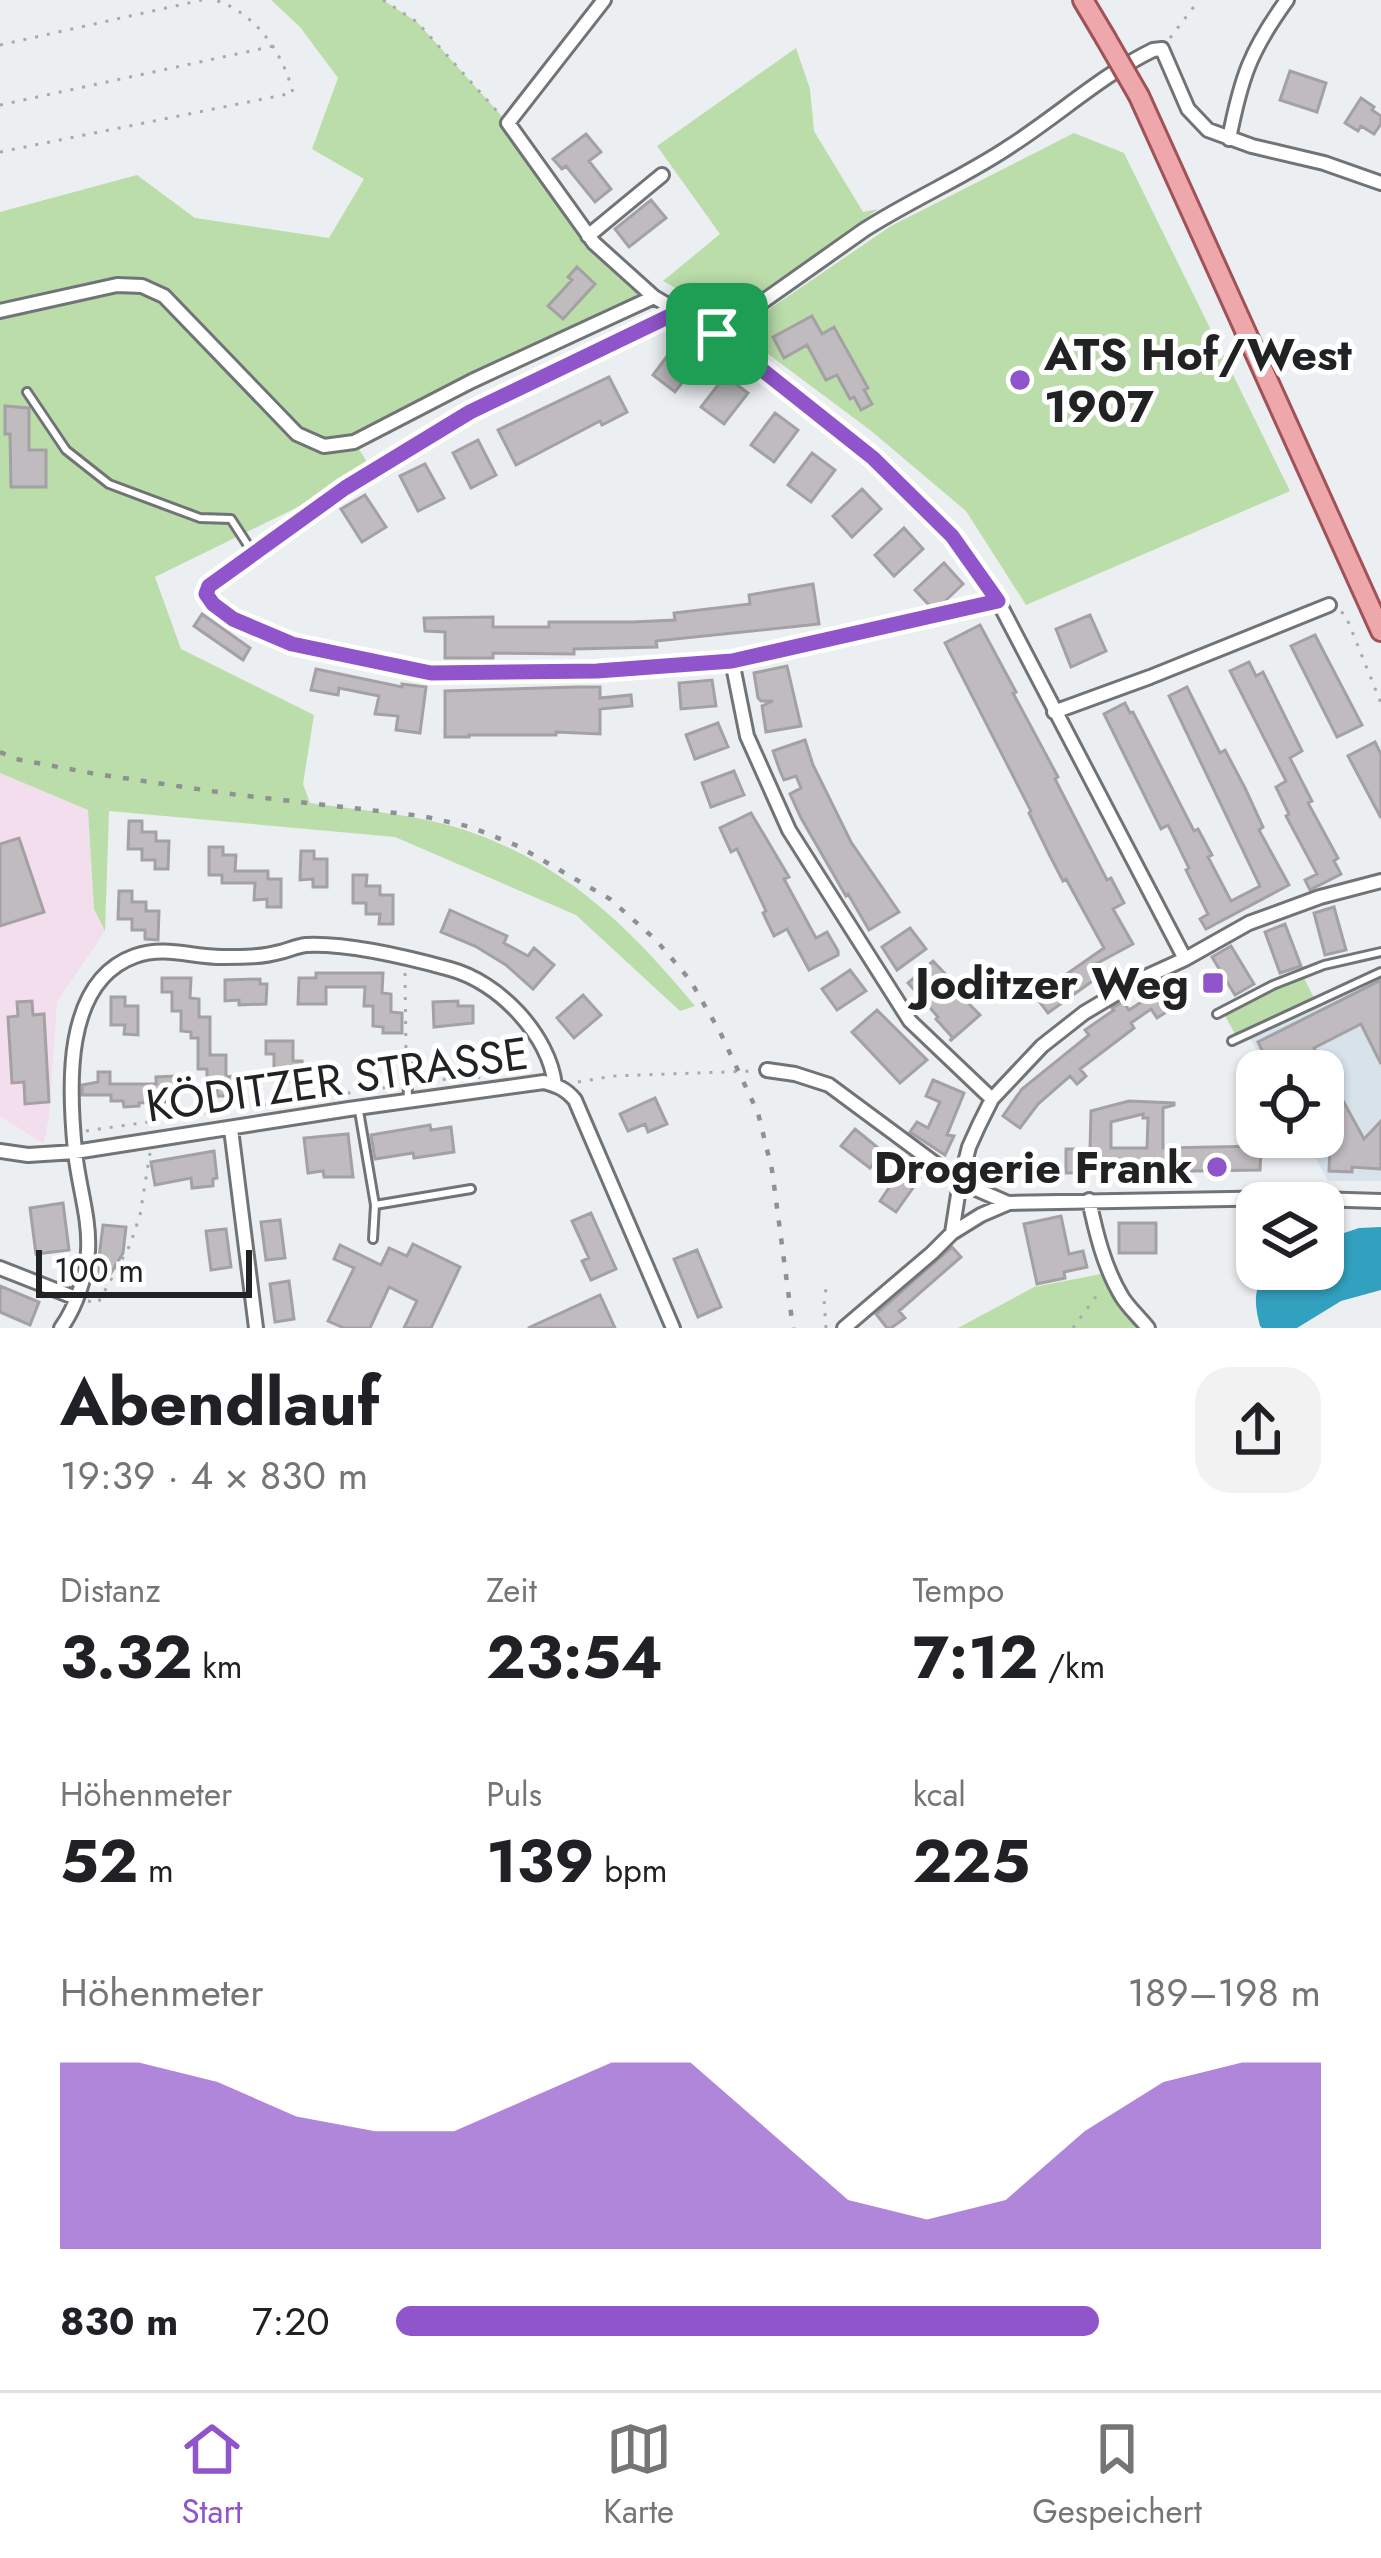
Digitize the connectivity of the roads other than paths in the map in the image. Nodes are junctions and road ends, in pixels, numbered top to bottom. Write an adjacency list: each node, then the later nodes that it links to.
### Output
1 (604, 0): 7 (street)
2 (1083, 0): 16 (main road, bridge)
3 (1287, 0): 4 (street)
4 (1229, 139): 6 (street); 11 (street)
5 (662, 175): 7 (street)
6 (1381, 183)
7 (588, 236): 8 (street)
8 (654, 297): 9 (street); 10 (street)
9 (0, 310)
10 (680, 311): 11 (street); 13 (street)
11 (717, 334): 14 (street)
12 (27, 392): 13 (lane)
13 (253, 553): 17 (street)
14 (998, 601): 17 (street); 18 (street)
15 (1329, 605): 18 (street)
16 (1381, 631)
17 (732, 661): 28 (street)
18 (1054, 712): 21 (street)
19 (1381, 881): 21 (street)
20 (1381, 952): 23 (lane)
21 (1185, 959): 28 (street)
22 (1381, 972): 24 (lane)
23 (1216, 1014)
24 (1232, 1041)
25 (406, 1064): 29 (lane)
26 (767, 1070): 34 (street)
27 (555, 1085): 29 (street, KÖDITZER STRASSE); 33 (street); 46 (street, KÖDITZER STRASSE)
28 (992, 1099): 34 (street)
29 (408, 1100): 30 (street, KÖDITZER STRASSE)
30 (359, 1107): 31 (street, KÖDITZER STRASSE); 39 (lane)
31 (232, 1129): 33 (street, KÖDITZER STRASSE); 45 (street)
32 (0, 1151): 33 (street, KÖDITZER STRASSE)
33 (75, 1152): 43 (street)
34 (960, 1182): 38 (street); 40 (street)
35 (471, 1189): 39 (lane)
36 (1089, 1200): 37 (street); 38 (street); 48 (street)
37 (1381, 1201)
38 (1009, 1203): 40 (street)
39 (375, 1205): 41 (lane)
40 (952, 1232): 47 (street)
41 (373, 1239)
42 (0, 1268): 43 (street)
43 (76, 1298): 44 (street)
44 (61, 1328)
45 (256, 1328)
46 (673, 1328)
47 (844, 1328)
48 (1148, 1328)

